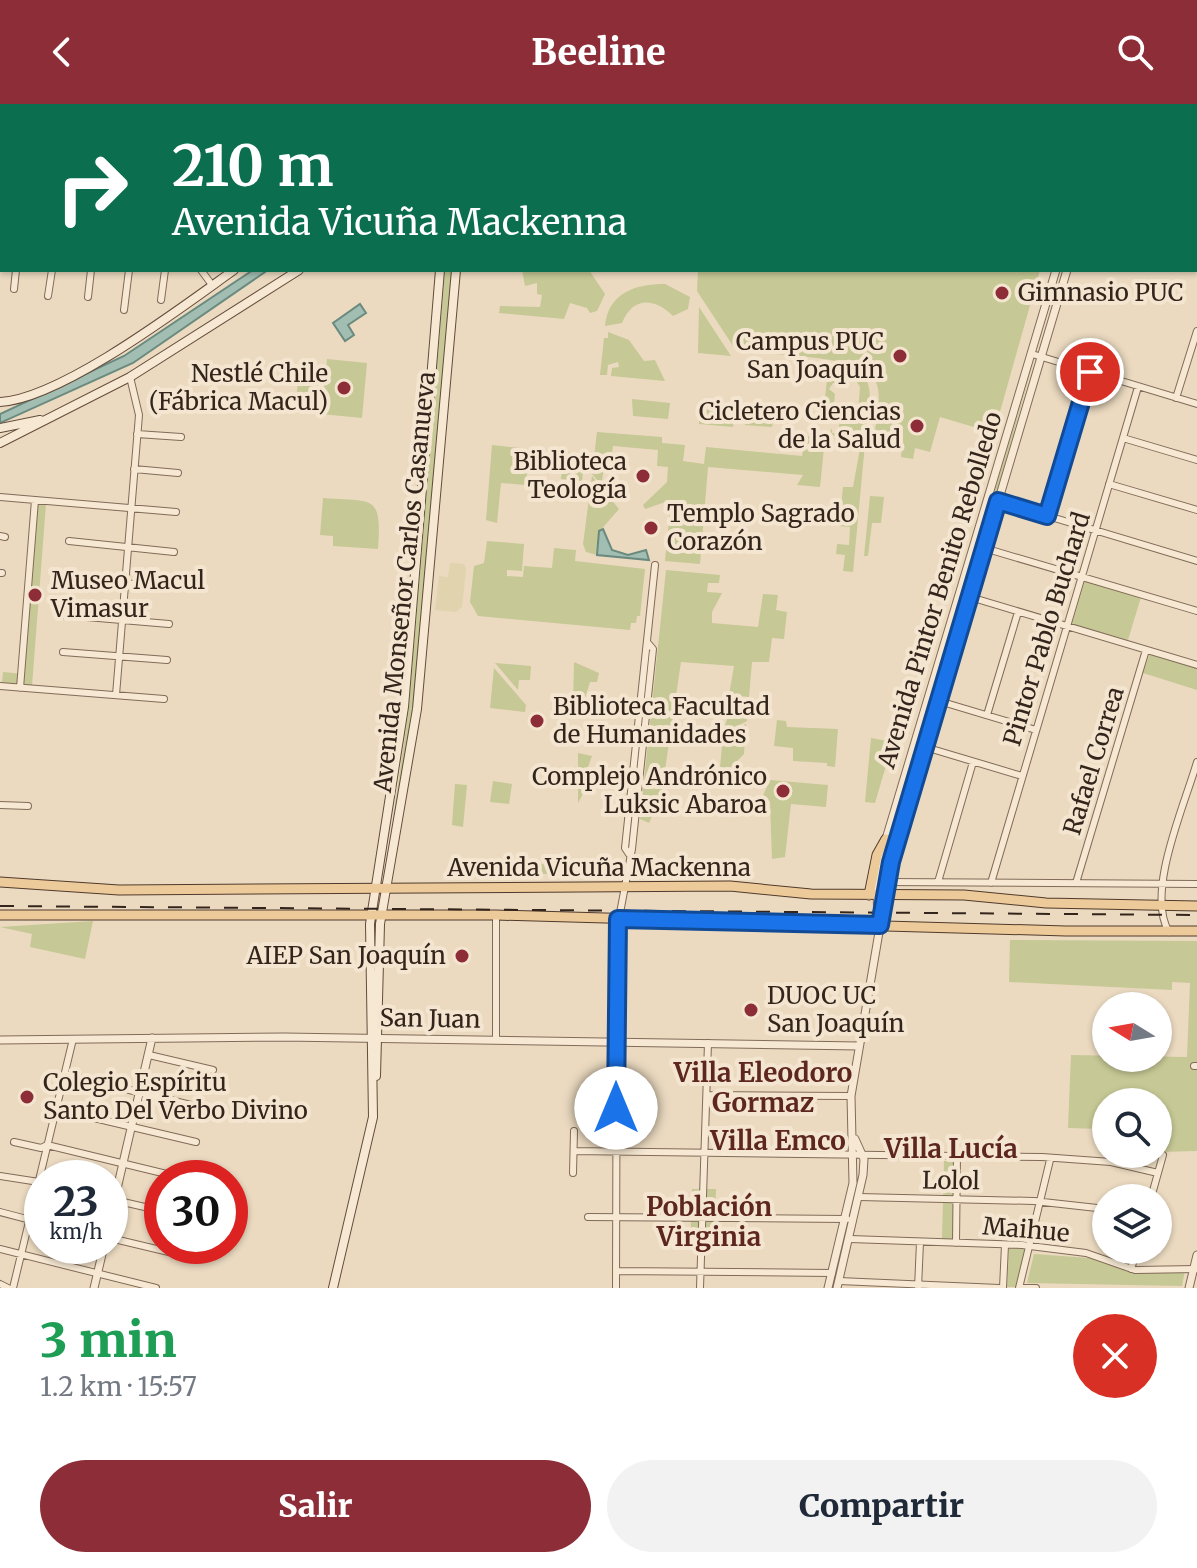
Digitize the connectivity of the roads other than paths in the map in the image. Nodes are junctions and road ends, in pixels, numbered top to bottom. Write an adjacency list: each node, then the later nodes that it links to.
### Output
1 (16, 272): 14 (street)
2 (52, 272): 15 (street)
3 (91, 272): 16 (street)
4 (129, 272): 18 (street)
5 (165, 272): 17 (street)
6 (202, 272): 13 (street)
7 (231, 272): 13 (main road)
8 (296, 272): 24 (main road)
9 (440, 272): 94 (main road, Avenida Monseñor Carlos Casanueva)
10 (456, 272): 95 (main road, Avenida Monseñor Carlos Casanueva)
11 (1055, 272): 21 (street, Avenida Pintor Benito Rebolledo)
12 (1066, 272): 22 (street, Avenida Pintor Benito Rebolledo)
13 (212, 285): 27 (main road)
14 (14, 289)
15 (48, 296)
16 (88, 297)
17 (161, 300)
18 (124, 310)
19 (1197, 331): 20 (street)
20 (1194, 350): 26 (street)
21 (1032, 354): 22 (street); 57 (street, Avenida Pintor Benito Rebolledo)
22 (1041, 357): 23 (street); 41 (street, Avenida Pintor Benito Rebolledo)
23 (1090, 372): 25 (street); 45 (street)
24 (130, 377): 29 (main road); 31 (street)
25 (1138, 387): 26 (street); 33 (street, Pintor Pablo Buchard)
26 (1176, 398): 28 (street)
27 (0, 402)
28 (1197, 404)
29 (49, 418): 30 (main road); 34 (main road)
30 (0, 428)
31 (137, 434): 32 (street); 36 (street)
32 (181, 437)
33 (1123, 438): 35 (street); 38 (street, Pintor Pablo Buchard)
34 (0, 443)
35 (1197, 460)
36 (134, 469): 37 (street); 42 (street)
37 (178, 473)
38 (1109, 484): 43 (street); 46 (street, Pintor Pablo Buchard)
39 (0, 497): 40 (street)
40 (35, 500): 42 (street); 71 (street)
41 (998, 501): 45 (street); 49 (street, Avenida Pintor Benito Rebolledo)
42 (131, 508): 44 (street); 48 (street)
43 (1197, 510)
44 (176, 512)
45 (1047, 516): 46 (street)
46 (1096, 531): 51 (street); 53 (street, Pintor Pablo Buchard)
47 (69, 541): 48 (street)
48 (128, 547): 50 (street); 55 (street)
49 (984, 548): 53 (street); 58 (street, Avenida Pintor Benito Rebolledo)
50 (174, 552)
51 (1197, 561)
52 (655, 565): 93 (street)
53 (1082, 576): 59 (street); 64 (street, Pintor Pablo Buchard)
54 (66, 578): 55 (street)
55 (125, 583): 56 (street); 62 (street)
56 (171, 587)
57 (960, 594): 58 (street); 83 (street, Avenida Pintor Benito Rebolledo)
58 (969, 597): 60 (street); 74 (street, Avenida Pintor Benito Rebolledo)
59 (1197, 611)
60 (1018, 612): 64 (street); 75 (street)
61 (63, 615): 62 (street)
62 (122, 620): 63 (street); 67 (street)
63 (169, 624)
64 (1067, 626): 65 (street); 76 (street, Pintor Pablo Buchard)
65 (1146, 650): 69 (street); 90 (street, Rafael Correa)
66 (63, 652): 67 (street)
67 (119, 656): 68 (street); 72 (street)
68 (167, 660)
69 (1197, 665)
70 (0, 686): 71 (street)
71 (20, 688): 72 (street)
72 (116, 695): 73 (street)
73 (164, 699)
74 (939, 701): 75 (street); 77 (street, Avenida Pintor Benito Rebolledo)
75 (987, 715): 76 (street)
76 (1036, 730): 80 (street, Pintor Pablo Buchard)
77 (925, 747): 78 (street); 84 (street, Avenida Pintor Benito Rebolledo)
78 (973, 762): 80 (street); 88 (street)
79 (1197, 762): 91 (street)
80 (1022, 776): 89 (street, Pintor Pablo Buchard)
81 (0, 805): 82 (street)
82 (28, 806)
83 (891, 825): 84 (street); 85 (street, Avenida Pintor Benito Rebolledo)
84 (901, 828): 87 (street, Avenida Pintor Benito Rebolledo)
85 (886, 839): 96 (main road)
86 (0, 882): 94 (main road, Avenida Vicuña Mackenna)
87 (887, 882): 88 (street); 96 (street, Avenida Pintor Benito Rebolledo)
88 (938, 882): 89 (street)
89 (991, 883): 90 (street)
90 (1076, 883): 91 (street)
91 (1162, 884): 92 (street); 97 (street)
92 (1197, 884)
93 (626, 886): 95 (main road, Avenida Vicuña Mackenna); 96 (main road, Avenida Vicuña Mackenna); 103 (street)
94 (372, 891): 95 (main road, Avenida Vicuña Mackenna); 100 (main road, Avenida Monseñor Carlos Casanueva)
95 (386, 892): 102 (main road, Avenida Monseñor Carlos Casanueva)
96 (877, 894): 97 (main road, Avenida Vicuña Mackenna); 104 (street, Avenida Pintor Benito Rebolledo)
97 (1163, 906): 98 (main road, Avenida Vicuña Mackenna); 106 (street)
98 (1197, 906)
99 (0, 915): 100 (main road, Avenida Vicuña Mackenna)
100 (370, 915): 102 (main road, Avenida Vicuña Mackenna); 108 (main road, Avenida Monseñor Carlos Casanueva)
101 (496, 915): 102 (main road, Avenida Vicuña Mackenna); 103 (main road, Avenida Vicuña Mackenna); 111 (street)
102 (382, 916): 108 (main road, Avenida Monseñor Carlos Casanueva)
103 (618, 919): 104 (main road, Avenida Vicuña Mackenna); 112 (street)
104 (878, 926): 106 (main road, Avenida Vicuña Mackenna); 114 (street, Avenida Pintor Benito Rebolledo)
105 (1197, 931): 106 (main road, Avenida Vicuña Mackenna)
106 (1169, 932)
107 (152, 1038): 108 (street, San Juan); 109 (street, San Juan); 115 (street)
108 (374, 1038): 111 (street, San Juan); 176 (main road)
109 (73, 1039): 110 (street, San Juan); 117 (street)
110 (0, 1040)
111 (496, 1040): 112 (street, San Juan)
112 (616, 1042): 113 (street, San Juan); 129 (street)
113 (708, 1043): 114 (street, San Juan); 119 (street)
114 (859, 1046): 120 (street, Avenida Pintor Benito Rebolledo)
115 (149, 1055): 116 (street); 118 (street)
116 (213, 1070)
117 (64, 1074): 118 (street); 122 (street)
118 (140, 1092): 121 (street); 123 (street)
119 (708, 1095): 120 (street); 130 (street)
120 (851, 1096): 131 (street, Avenida Pintor Benito Rebolledo)
121 (203, 1108)
122 (56, 1109): 123 (street); 127 (street)
123 (132, 1127): 126 (street); 135 (street)
124 (574, 1131): 128 (street)
125 (14, 1142): 127 (street)
126 (196, 1142)
127 (47, 1145): 133 (street); 134 (street)
128 (574, 1151): 129 (street); 138 (street)
129 (616, 1151): 130 (street); 149 (street)
130 (704, 1151): 131 (street); 151 (street)
131 (858, 1153): 132 (street); 143 (street); 152 (street)
132 (957, 1155): 136 (street); 144 (street)
133 (44, 1160)
134 (107, 1160)
135 (124, 1160)
136 (1050, 1160): 139 (street); 145 (street)
137 (1159, 1168): 139 (street)
138 (573, 1173)
139 (1158, 1173): 142 (street)
140 (0, 1176): 141 (street)
141 (24, 1180)
142 (1155, 1184)
143 (859, 1197): 144 (street, Lolol); 152 (street)
144 (956, 1200): 145 (street, Lolol); 156 (street)
145 (1042, 1203): 146 (street, Lolol); 158 (street)
146 (1092, 1208)
147 (0, 1212): 150 (street)
148 (588, 1217): 149 (street)
149 (616, 1217): 151 (street); 166 (street)
150 (24, 1218)
151 (700, 1218): 152 (street); 167 (street)
152 (850, 1219): 153 (street); 168 (street)
153 (850, 1239): 154 (street, Maihue); 171 (street)
154 (920, 1242): 156 (street, Maihue); 172 (street)
155 (24, 1243): 160 (street)
156 (956, 1243): 157 (street, Maihue)
157 (1005, 1245): 158 (street, Maihue); 180 (street)
158 (1030, 1248): 164 (street, Maihue); 181 (street)
159 (0, 1249): 160 (street)
160 (21, 1255): 169 (street); 173 (street)
161 (1197, 1255): 165 (street)
162 (100, 1264): 169 (street)
163 (1133, 1264): 164 (street)
164 (1131, 1269): 165 (street, Maihue)
165 (1195, 1269): 183 (street)
166 (616, 1271): 167 (street); 177 (street)
167 (700, 1271): 168 (street); 178 (street)
168 (832, 1273): 179 (street)
169 (97, 1274): 174 (street); 175 (street)
170 (0, 1284): 173 (street)
171 (838, 1285): 172 (street)
172 (918, 1286): 180 (street)
173 (11, 1288)
174 (94, 1288)
175 (156, 1288)
176 (333, 1288)
177 (616, 1288)
178 (700, 1288)
179 (828, 1288)
180 (1001, 1288)
181 (1021, 1288): 182 (street)
182 (1036, 1288)
183 (1189, 1288)

